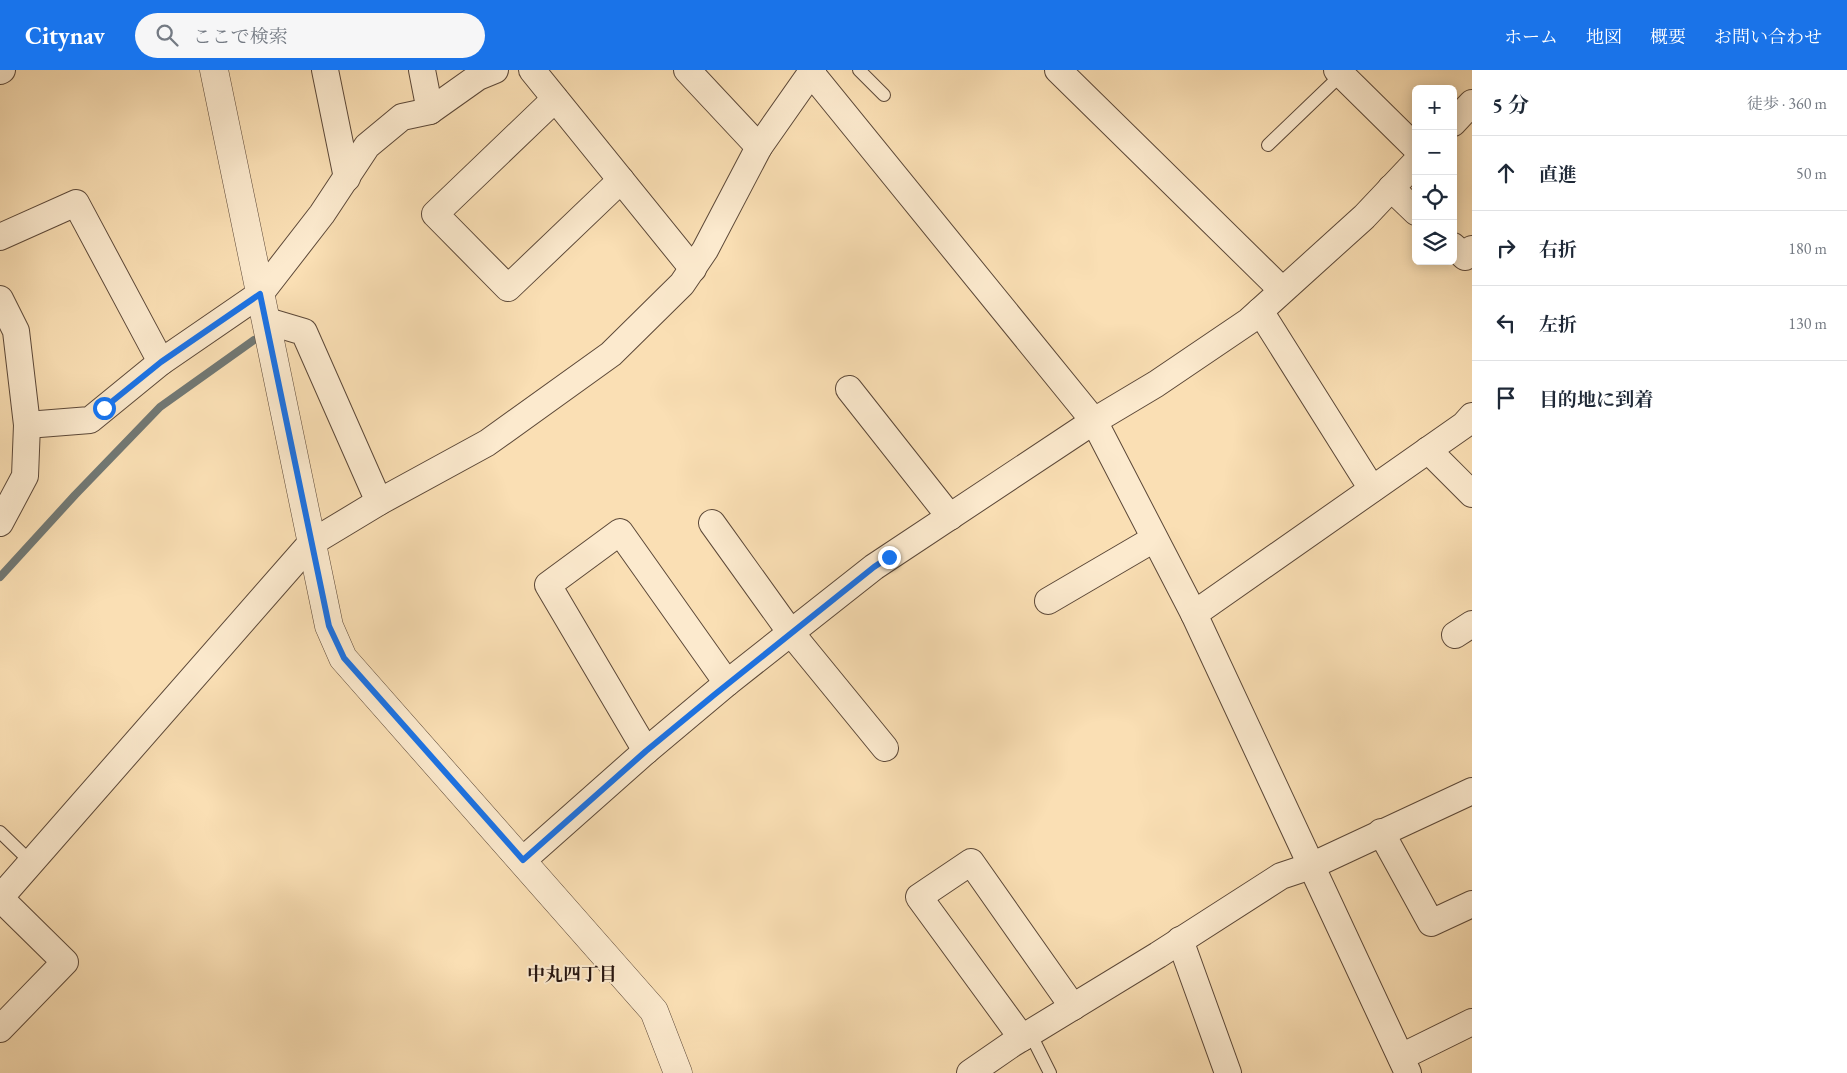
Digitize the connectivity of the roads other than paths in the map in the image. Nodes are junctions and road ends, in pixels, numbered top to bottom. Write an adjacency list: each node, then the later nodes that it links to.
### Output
1 (214, 70): 29 (street)
2 (325, 70): 20 (street)
3 (422, 70): 14 (street)
4 (495, 70): 14 (street)
5 (532, 70): 12 (street)
6 (687, 70): 18 (street)
7 (858, 70): 11 (lane)
8 (1058, 70): 28 (street)
9 (813, 72): 18 (street); 36 (street)
10 (1339, 72): 16 (lane); 17 (street)
11 (884, 95)
12 (555, 99): 21 (street); 21 (street)
13 (1472, 103): 15 (street)
14 (430, 111): 20 (street)
15 (1457, 119)
16 (1268, 144)
17 (1412, 144)
18 (759, 147): 27 (street)
19 (1412, 166): 22 (street)
20 (347, 178): 29 (street)
21 (621, 180): 27 (street)
22 (1391, 188): 23 (street); 28 (street)
23 (1412, 208)
24 (0, 237): 33 (street)
25 (1472, 249): 26 (street)
26 (1457, 250)
27 (693, 269): 41 (street)
28 (1282, 290): 31 (street)
29 (260, 294): 32 (street); 33 (street)
30 (0, 299): 37 (street)
31 (1260, 311): 36 (street); 39 (street)
32 (267, 320): 41 (street); 46 (street)
33 (161, 362): 37 (street)
34 (849, 389): 42 (street)
35 (1472, 416): 38 (street)
36 (1094, 421): 42 (street); 45 (street)
37 (27, 425): 44 (street)
38 (1428, 450): 39 (street); 40 (street)
39 (1372, 489): 48 (street)
40 (1472, 494)
41 (379, 502): 46 (street)
42 (950, 516): 49 (street)
43 (712, 523): 49 (street)
44 (0, 524)
45 (1154, 539): 47 (street); 48 (street)
46 (311, 543): 56 (street); 57 (street)
47 (1048, 601)
48 (1194, 614): 58 (street)
49 (791, 633): 50 (street); 51 (street)
50 (727, 683): 52 (street); 52 (street)
51 (885, 748)
52 (646, 751): 56 (street)
53 (1472, 791): 55 (street)
54 (0, 832): 57 (lane)
55 (1381, 832): 58 (street); 60 (street)
56 (523, 860): 67 (street)
57 (32, 863): 59 (street)
58 (1310, 866): 61 (street); 66 (street)
59 (0, 898): 64 (street)
60 (1472, 904)
61 (1180, 940): 62 (street); 70 (street)
62 (1073, 1007): 65 (street); 65 (street)
63 (1472, 1022): 66 (street)
64 (0, 1029)
65 (1026, 1036): 68 (street); 69 (lane)
66 (1404, 1065)
67 (678, 1073)
68 (970, 1073)
69 (1050, 1073)
70 (1228, 1073)

